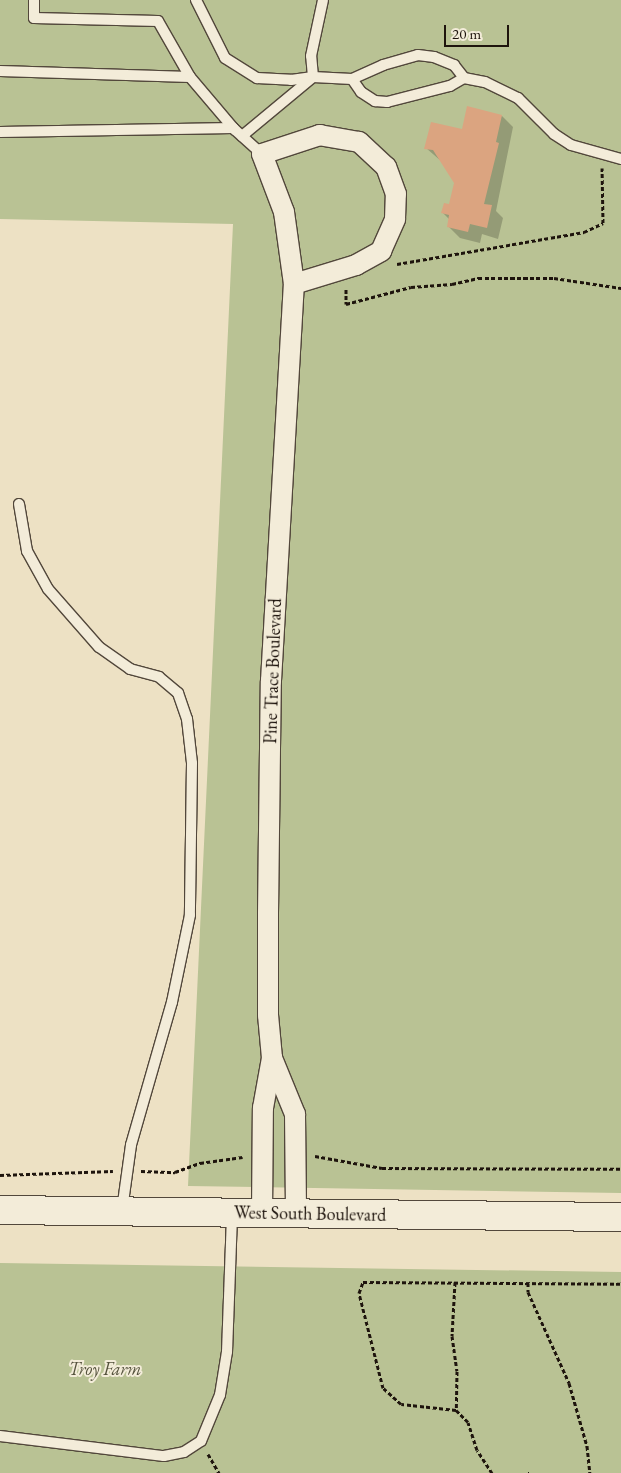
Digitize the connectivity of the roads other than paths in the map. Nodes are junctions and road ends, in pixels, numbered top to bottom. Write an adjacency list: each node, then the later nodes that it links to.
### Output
1 (34, 0): 5 (lane)
2 (196, 0): 6 (lane)
3 (323, 0): 6 (lane)
4 (0, 71): 5 (lane)
5 (190, 77): 10 (lane)
6 (313, 77): 8 (lane); 10 (lane)
7 (464, 78): 8 (lane); 8 (lane); 12 (lane)
8 (352, 79)
9 (0, 132): 10 (lane)
10 (239, 133): 11 (lane)
11 (262, 154): 13 (street, Pine Trace Boulevard); 13 (street)
12 (621, 159)
13 (294, 284): 15 (street, Pine Trace Boulevard)
14 (19, 504): 17 (lane)
15 (272, 1058): 19 (street, Pine Trace Boulevard); 20 (street, Pine Trace Boulevard)
16 (0, 1210): 17 (main road, West South Boulevard)
17 (122, 1211): 18 (main road, West South Boulevard)
18 (232, 1212): 19 (main road, West South Boulevard); 22 (lane)
19 (262, 1213): 20 (main road, West South Boulevard)
20 (296, 1213): 21 (main road, West South Boulevard)
21 (621, 1217)
22 (0, 1436)

